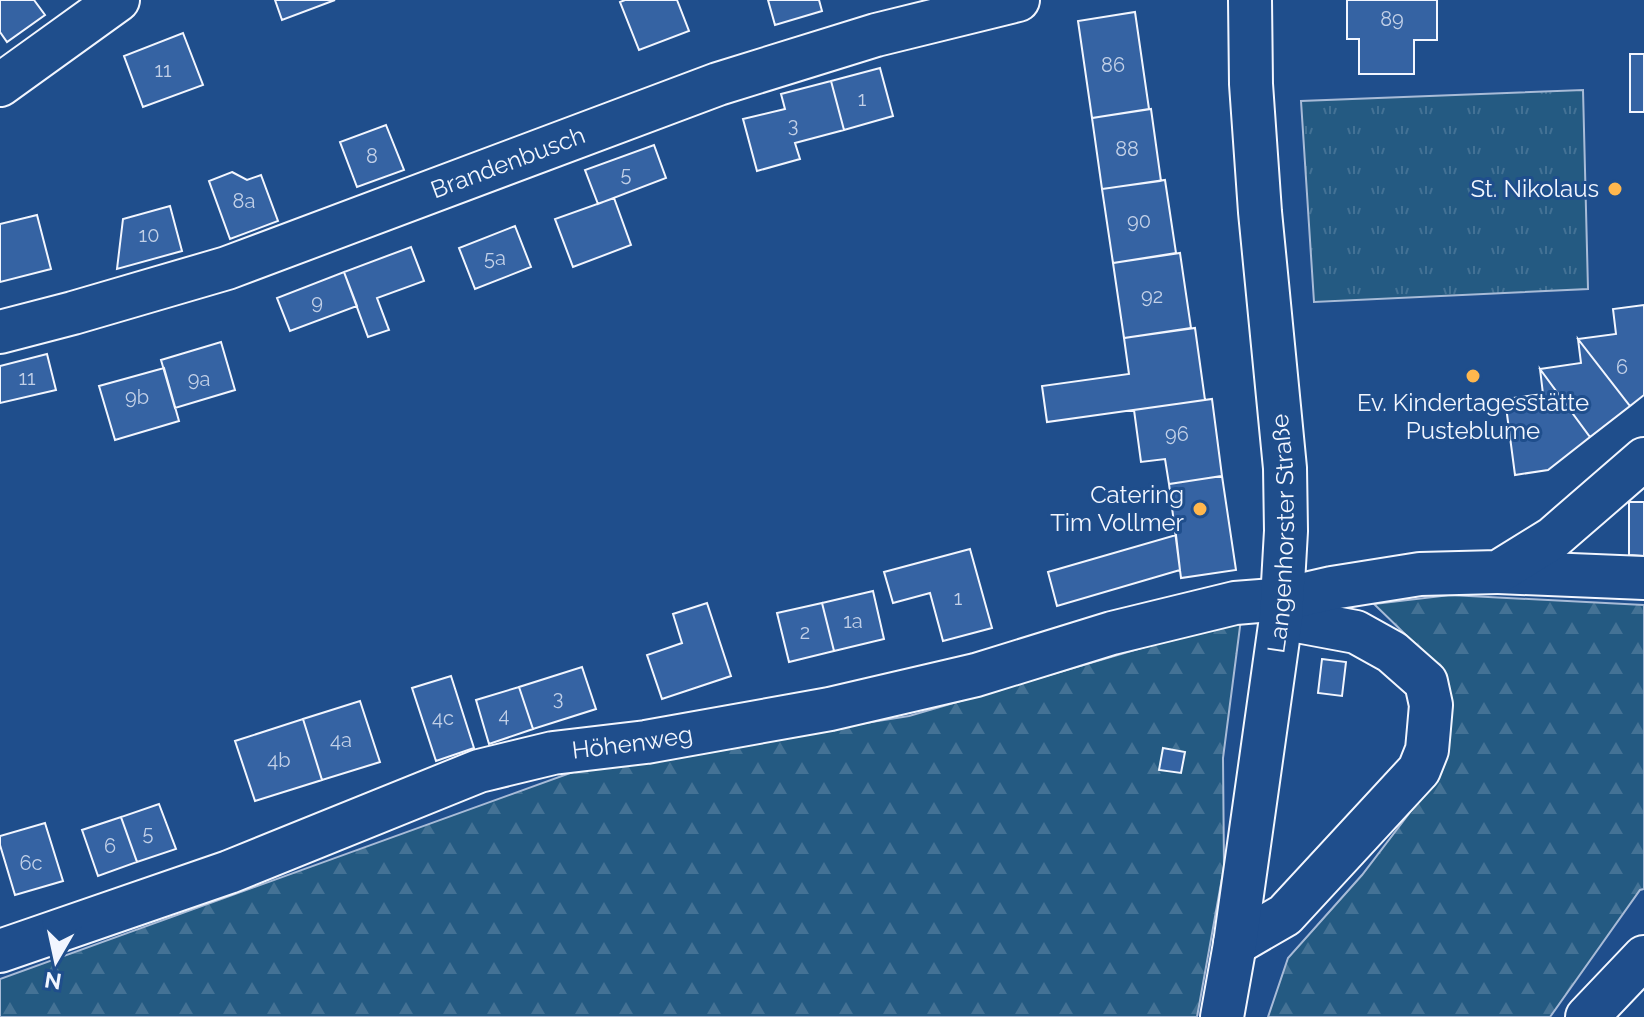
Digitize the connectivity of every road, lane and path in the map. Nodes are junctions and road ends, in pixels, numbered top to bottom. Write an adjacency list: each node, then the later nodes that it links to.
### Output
1 (118, 0): 4 (street)
2 (1018, 0): 5 (street, Brandenbusch)
3 (1250, 0): 9 (street, Langenhorster Straße)
4 (0, 85)
5 (0, 332)
6 (1644, 459): 7 (street)
7 (1498, 572): 8 (street); 9 (street)
8 (1644, 578)
9 (1282, 609): 10 (street, Langenhorster Straße); 10 (street); 11 (street, Höhenweg)
10 (1235, 944): 13 (street, Langenhorster Straße)
11 (0, 951)
12 (1644, 957): 14 (street)
13 (1222, 1017)
14 (1587, 1017)

